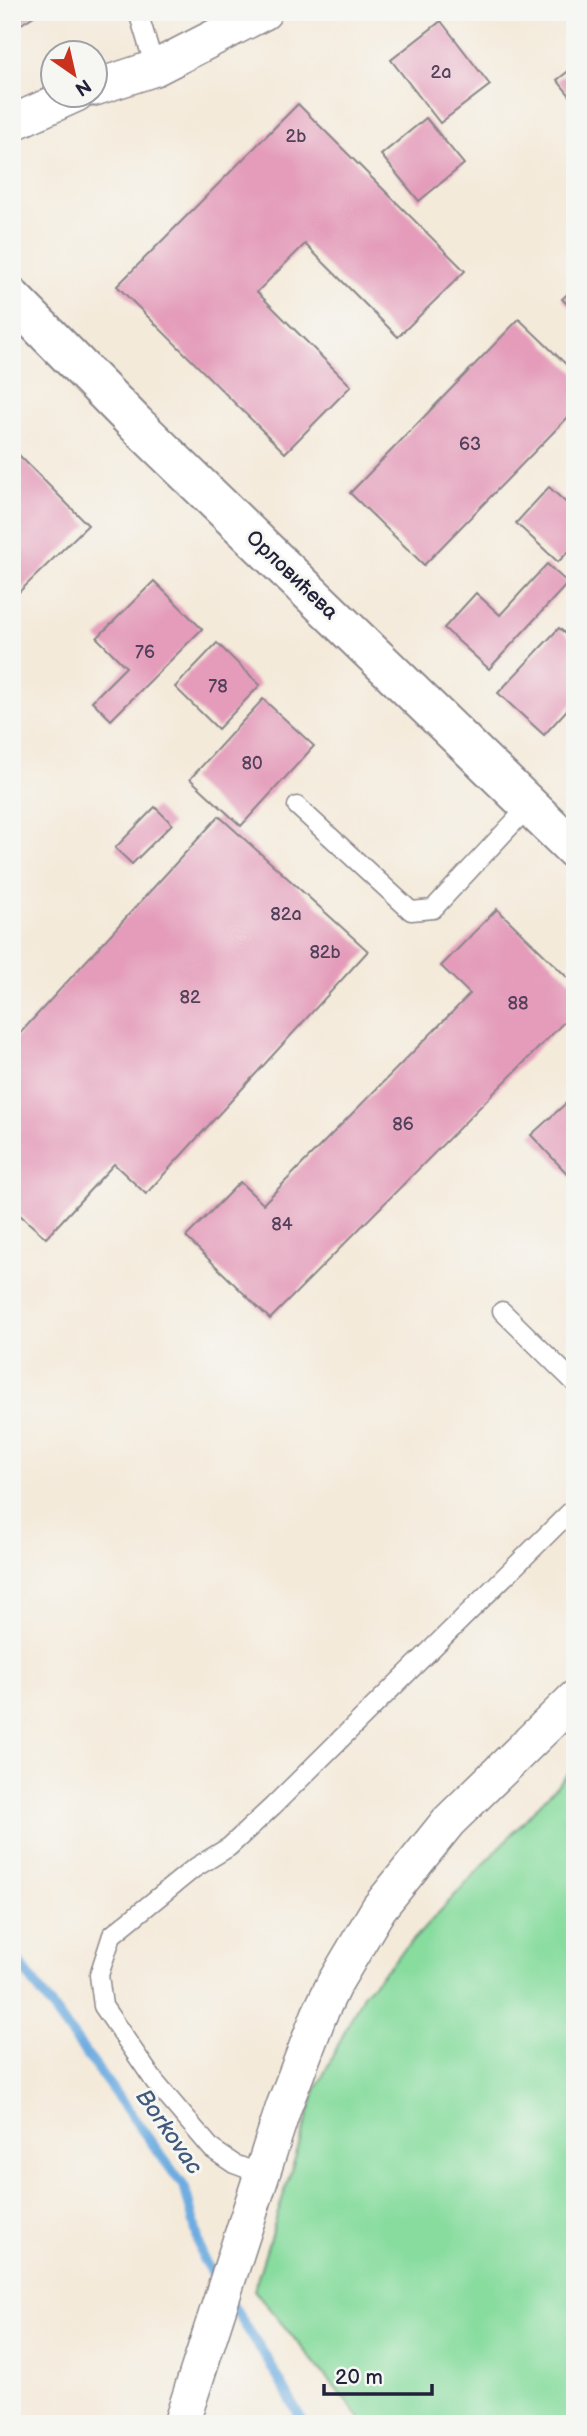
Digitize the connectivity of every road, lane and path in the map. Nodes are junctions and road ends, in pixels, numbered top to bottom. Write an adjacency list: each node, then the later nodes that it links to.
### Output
1 (138, 12): 3 (lane)
2 (264, 12): 3 (street)
3 (155, 68): 4 (street)
4 (108, 83)
5 (45, 108): 6 (street)
6 (12, 123)
7 (12, 298): 9 (street, Орловићева)
8 (297, 806): 9 (lane)
9 (530, 806): 10 (street, Орловићева)
10 (575, 850)
11 (502, 1311): 12 (lane)
12 (575, 1383)
13 (575, 1507): 15 (lane)
14 (575, 1698): 15 (street)
15 (261, 2174): 16 (street)
16 (181, 2424)

